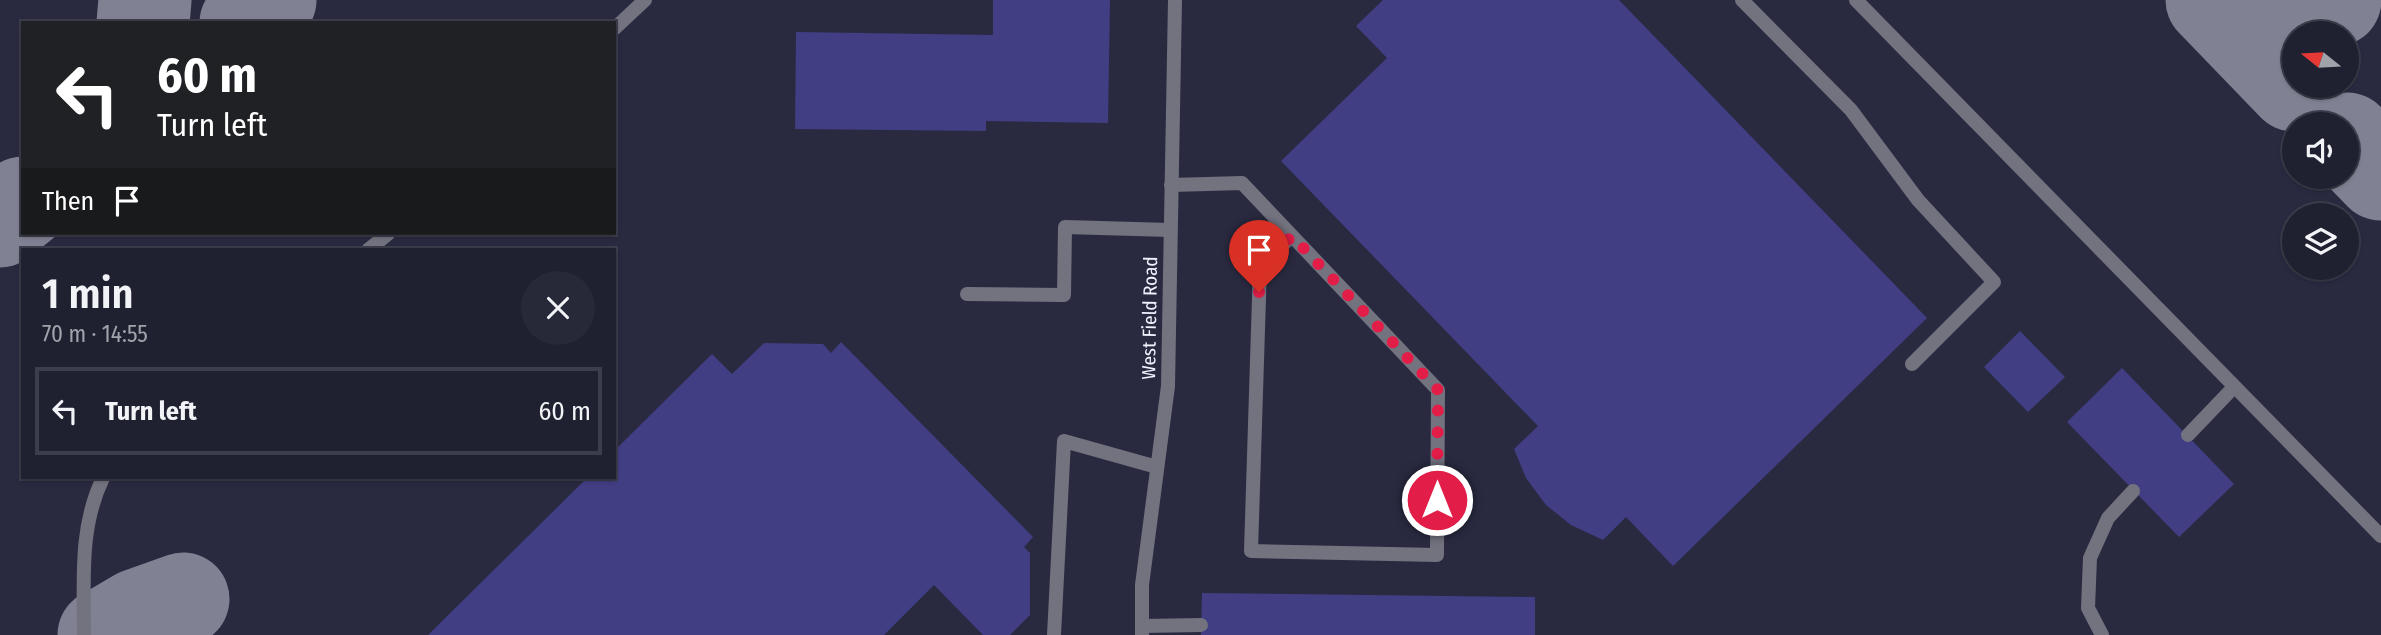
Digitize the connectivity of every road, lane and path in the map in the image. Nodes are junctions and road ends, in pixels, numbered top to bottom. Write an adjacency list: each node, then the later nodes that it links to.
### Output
1 (645, 0): 5 (street)
2 (1175, 0): 6 (street, West Field Road)
3 (1742, 0): 12 (street)
4 (1856, 0): 13 (street)
5 (616, 27)
6 (1171, 185): 7 (street, West Field Road); 9 (street)
7 (1170, 230): 11 (street); 15 (street, West Field Road)
8 (387, 235): 10 (street)
9 (1292, 236): 9 (street)
10 (370, 248)
11 (967, 294)
12 (1912, 363)
13 (2233, 388): 14 (street); 18 (street)
14 (2188, 435)
15 (1157, 467): 20 (street, West Field Road); 22 (street)
16 (102, 479): 21 (street)
17 (2133, 491): 23 (street)
18 (2381, 536)
19 (1201, 625): 20 (street)
20 (1142, 631)
21 (84, 635)
22 (1054, 635)
23 (2102, 635)

